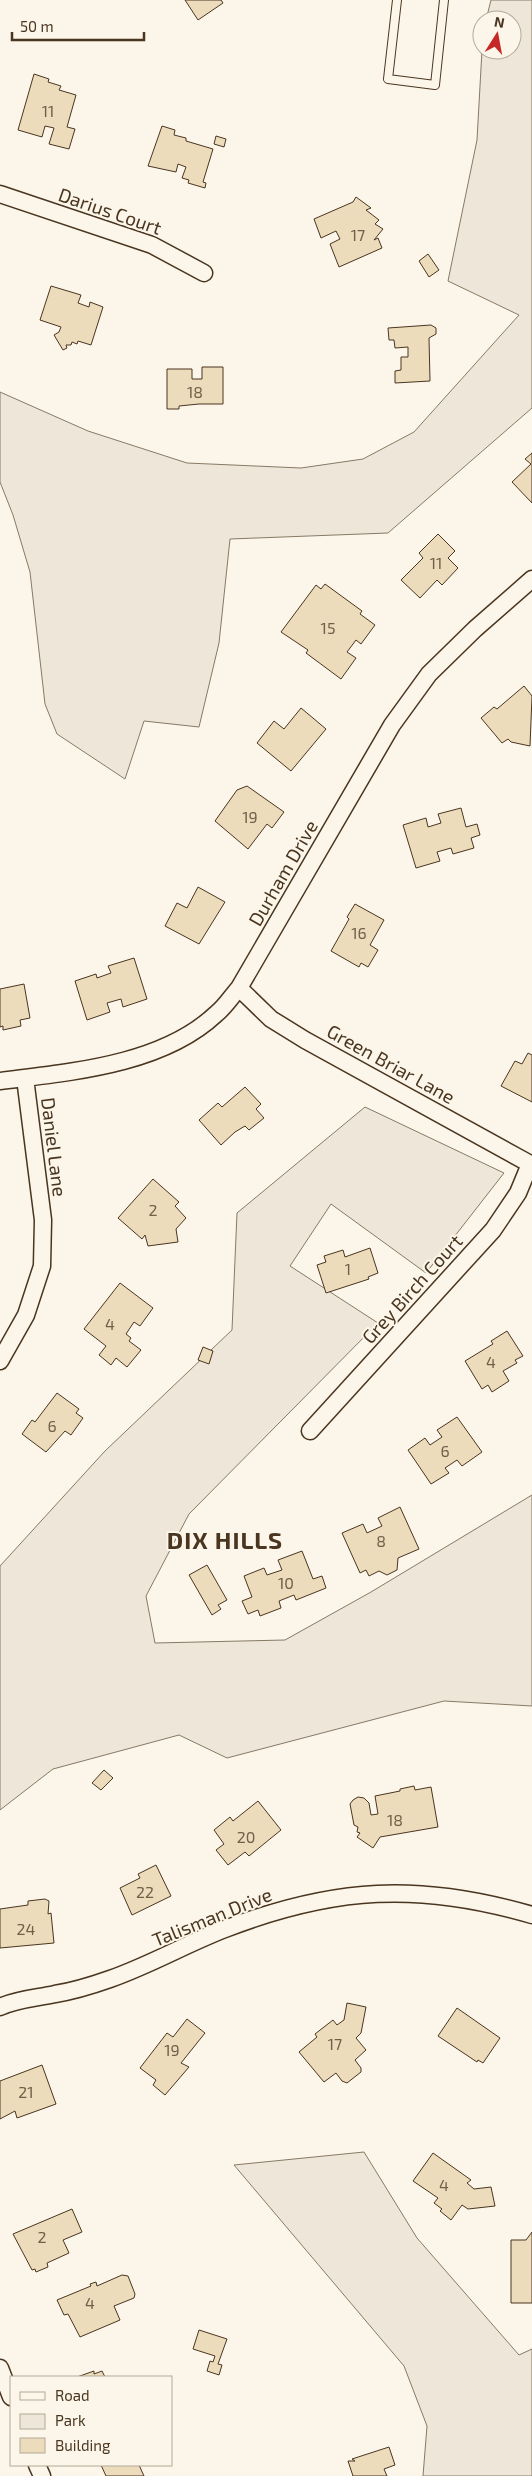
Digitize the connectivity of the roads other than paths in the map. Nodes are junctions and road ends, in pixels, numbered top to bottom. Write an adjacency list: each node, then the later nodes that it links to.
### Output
1 (397, 0): 2 (lane)
2 (444, 0)
3 (0, 194): 4 (street, Darius Court)
4 (204, 273)
5 (532, 579): 6 (street, Durham Drive)
6 (239, 988): 7 (street, Durham Drive); 9 (street, Green Briar Lane)
7 (25, 1078): 8 (street, Durham Drive); 10 (street, Daniel Lane)
8 (0, 1081)
9 (531, 1164): 11 (street, Grey Birch Court)
10 (0, 1361)
11 (310, 1431)
12 (532, 1915): 13 (street, Talisman Drive)
13 (0, 2007)
14 (0, 2368): 15 (street)
15 (10, 2394)

